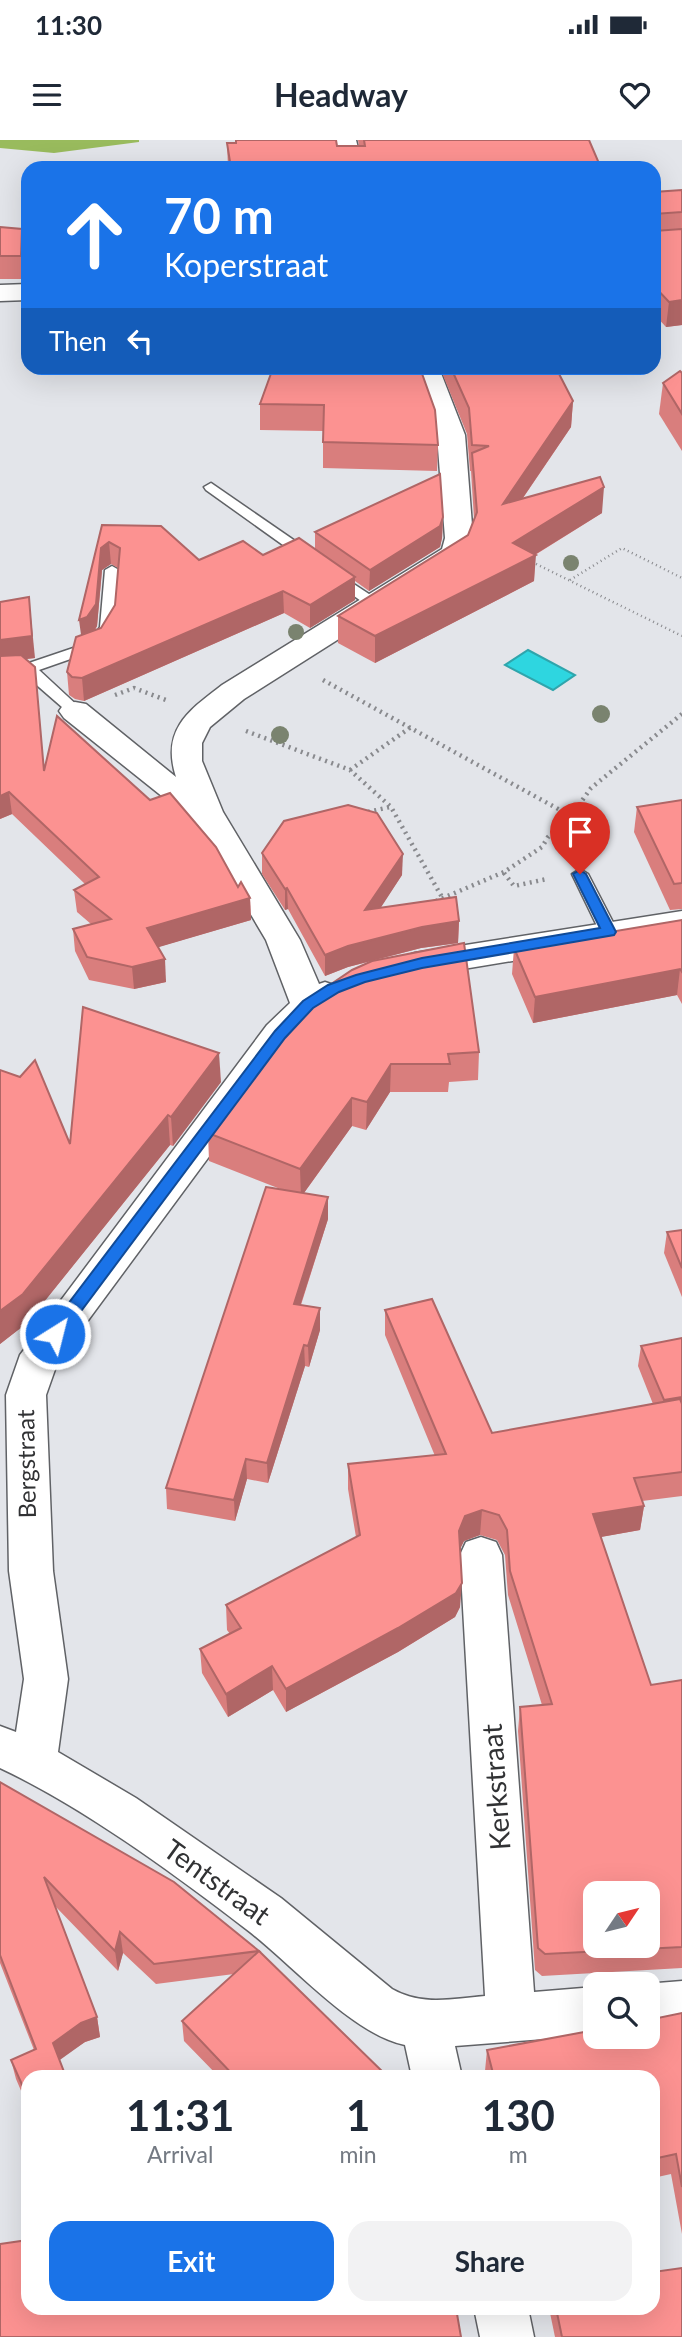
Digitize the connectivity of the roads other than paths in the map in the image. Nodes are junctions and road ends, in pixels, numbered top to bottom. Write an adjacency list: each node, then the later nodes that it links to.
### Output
1 (345, 140): 2 (street)
2 (350, 161)
3 (21, 292): 4 (street)
4 (0, 293)
5 (429, 375): 8 (street)
6 (211, 486): 8 (lane)
7 (111, 570): 9 (lane)
8 (373, 603): 12 (street)
9 (28, 669): 10 (lane); 11 (lane)
10 (0, 670)
11 (75, 711): 12 (street)
12 (212, 823): 18 (street)
13 (580, 874): 15 (lane)
14 (682, 922): 15 (street)
15 (609, 932): 16 (street)
16 (385, 972)
17 (352, 982): 18 (street, Bergstraat)
18 (308, 1005): 20 (street, Bergstraat)
19 (481, 1555): 24 (street, Kerkstraat)
20 (17, 1754): 25 (street, Tentstraat)
21 (682, 2004): 22 (street)
22 (660, 2006)
23 (583, 2012): 24 (street)
24 (511, 2018): 25 (street)
25 (426, 2025): 26 (street)
26 (436, 2070)
27 (503, 2315): 28 (street)
28 (507, 2337)

